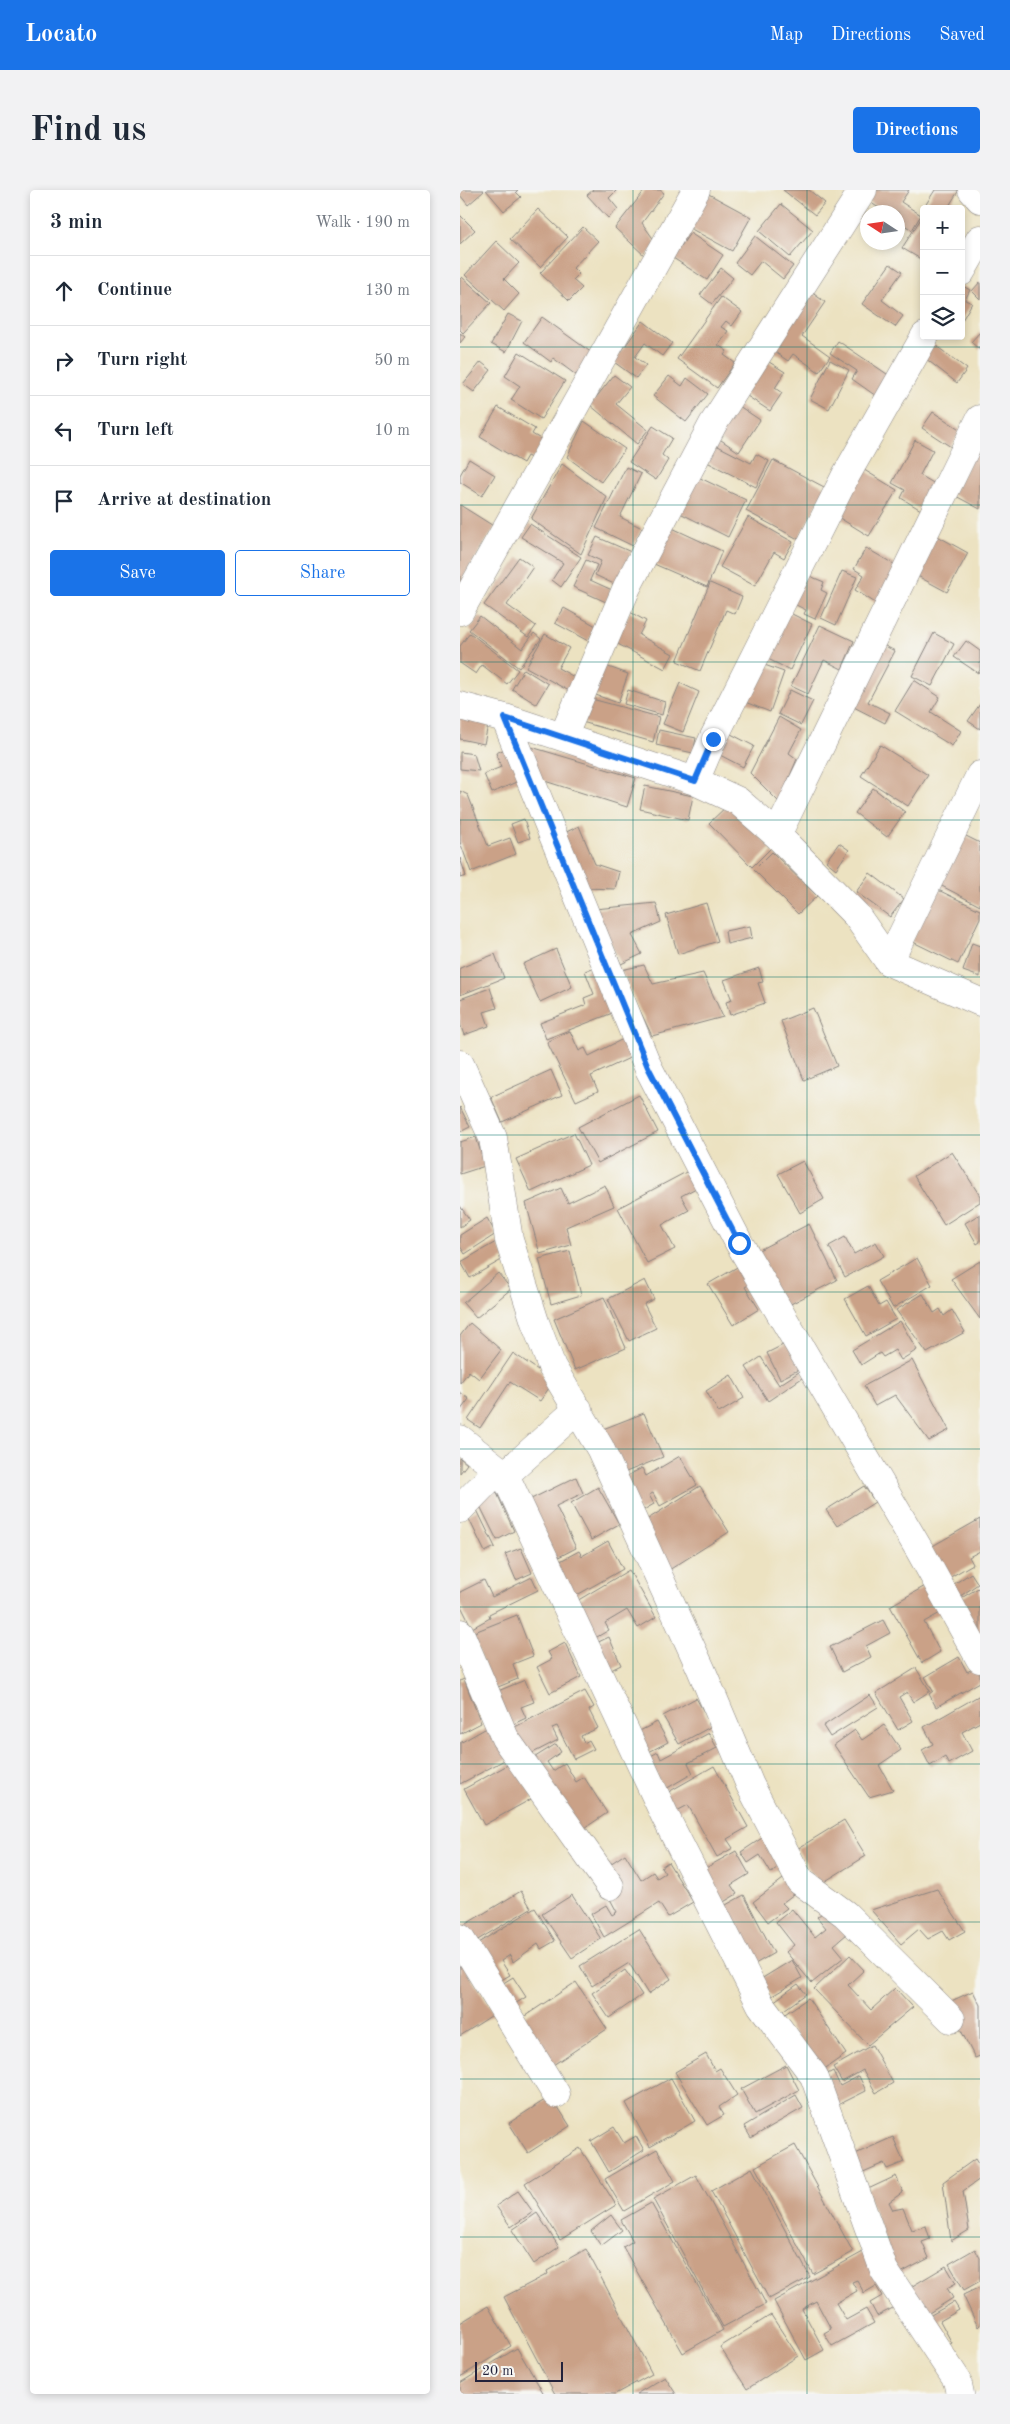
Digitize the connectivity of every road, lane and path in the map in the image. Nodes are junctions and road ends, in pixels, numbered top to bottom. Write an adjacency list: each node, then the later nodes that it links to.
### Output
1 (696, 190): 9 (street)
2 (863, 190): 12 (street)
3 (972, 190): 4 (street)
4 (980, 199)
5 (980, 239): 6 (street)
6 (965, 265)
7 (923, 340): 14 (street)
8 (980, 419): 15 (street)
9 (460, 611)
10 (460, 706): 11 (street)
11 (505, 718): 12 (street); 24 (street)
12 (563, 737): 14 (street)
13 (980, 775): 16 (street)
14 (695, 781): 15 (street)
15 (777, 835): 16 (street)
16 (889, 962): 17 (street)
17 (980, 1002)
18 (460, 1064): 19 (street)
19 (578, 1409): 21 (street); 27 (street)
20 (460, 1439): 21 (street)
21 (502, 1473): 22 (street); 29 (street)
22 (460, 1509)
23 (460, 1633): 25 (street)
24 (980, 1659)
25 (610, 1886)
26 (460, 1938): 28 (street)
27 (951, 2019)
28 (556, 2094)
29 (960, 2394)

